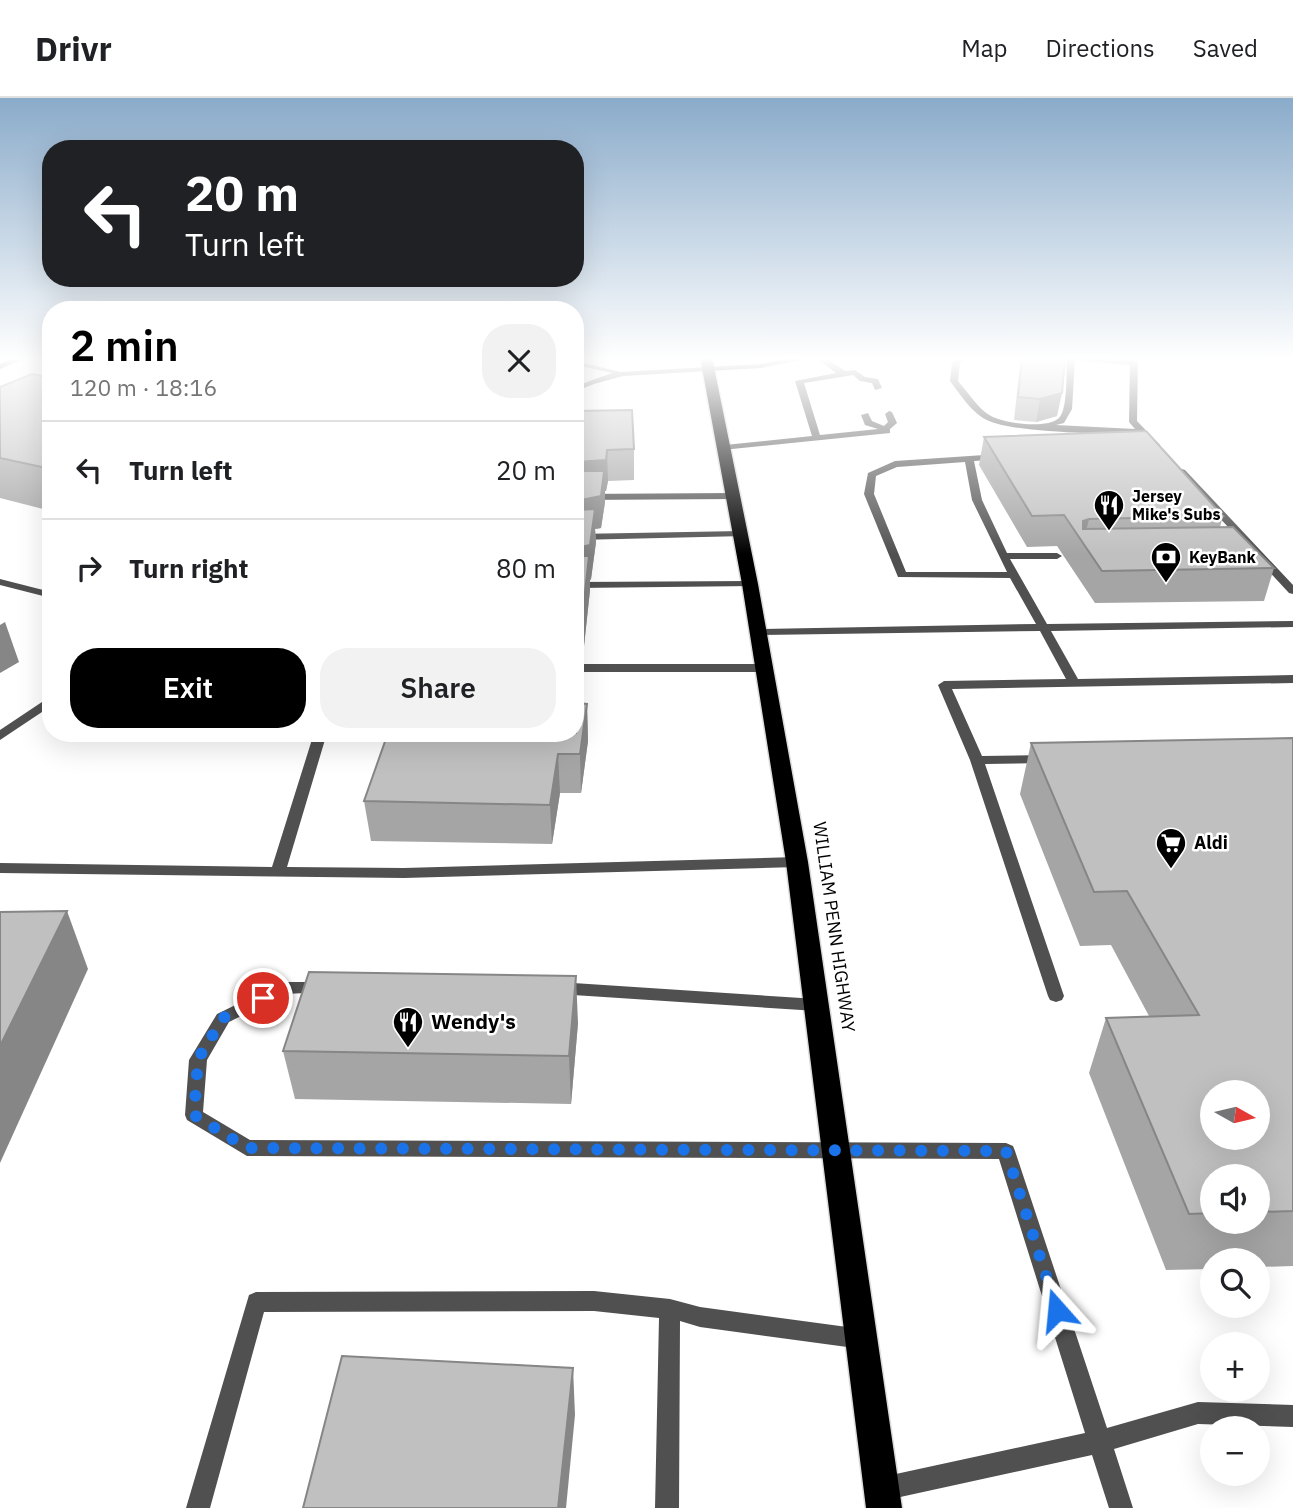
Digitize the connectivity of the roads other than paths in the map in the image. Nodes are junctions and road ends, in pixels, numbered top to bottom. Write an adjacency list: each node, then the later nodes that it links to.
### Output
1 (720, 423): 12 (highway, WILLIAM PENN HIGHWAY)
2 (812, 423): 11 (street)
3 (868, 423): 9 (street)
4 (893, 423): 9 (street)
5 (1003, 423): 8 (street)
6 (1053, 423): 8 (street)
7 (1134, 423): 10 (street)
8 (1040, 426): 10 (street)
9 (885, 429): 11 (street)
10 (1142, 432): 13 (street)
11 (817, 439): 12 (street)
12 (725, 448): 17 (highway, WILLIAM PENN HIGHWAY)
13 (1147, 451)
14 (1010, 457): 15 (street)
15 (969, 458): 23 (street); 25 (street)
16 (1170, 460): 22 (street)
17 (734, 496): 18 (street); 19 (highway, WILLIAM PENN HIGHWAY)
18 (584, 497)
19 (741, 534): 20 (street); 27 (highway, WILLIAM PENN HIGHWAY)
20 (584, 537)
21 (1246, 552): 22 (street)
22 (1259, 552): 29 (street)
23 (1003, 556): 24 (street); 25 (street)
24 (1027, 556): 24 (street)
25 (1013, 575): 32 (street)
26 (0, 582): 30 (street)
27 (750, 584): 28 (street); 33 (highway, WILLIAM PENN HIGHWAY)
28 (584, 585)
29 (1293, 591)
30 (42, 594)
31 (1293, 624): 32 (street)
32 (1042, 628): 33 (street); 37 (street)
33 (759, 632): 35 (highway, WILLIAM PENN HIGHWAY)
34 (584, 668): 35 (street)
35 (766, 668): 43 (highway, WILLIAM PENN HIGHWAY)
36 (1293, 679): 37 (street)
37 (1074, 682): 42 (street)
38 (42, 706): 39 (street)
39 (0, 736)
40 (318, 742): 45 (street)
41 (1059, 759): 42 (street)
42 (977, 760): 48 (street)
43 (797, 862): 45 (street); 49 (highway, WILLIAM PENN HIGHWAY)
44 (0, 868): 45 (street)
45 (278, 872)
46 (339, 988): 50 (street)
47 (533, 988): 49 (street)
48 (1056, 996)
49 (817, 1005): 50 (highway, WILLIAM PENN HIGHWAY)
50 (837, 1150): 52 (highway, WILLIAM PENN HIGHWAY); 54 (street)
51 (670, 1309): 52 (street); 56 (street); 57 (street)
52 (862, 1339): 55 (highway, WILLIAM PENN HIGHWAY)
53 (1293, 1416): 54 (street)
54 (1099, 1442): 55 (street); 58 (street)
55 (883, 1499)
56 (198, 1508)
57 (667, 1508)
58 (1121, 1508)

